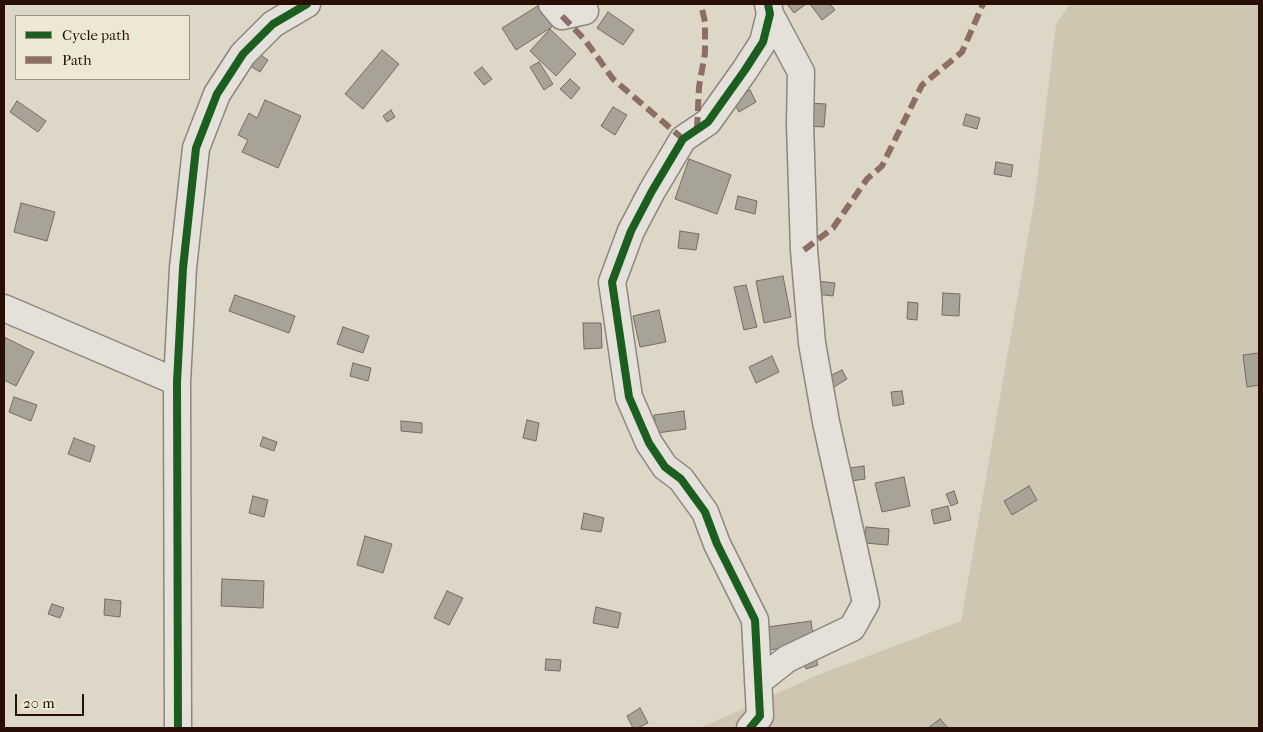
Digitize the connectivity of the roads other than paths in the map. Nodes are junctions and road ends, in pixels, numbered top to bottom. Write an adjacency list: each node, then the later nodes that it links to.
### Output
1 (307, 4): 6 (street)
2 (552, 4): 4 (street)
3 (769, 9): 7 (street); 7 (street)
4 (585, 11)
5 (4, 308): 6 (street)
6 (177, 382): 8 (street)
7 (758, 682): 9 (street)
8 (178, 728)
9 (750, 728)

